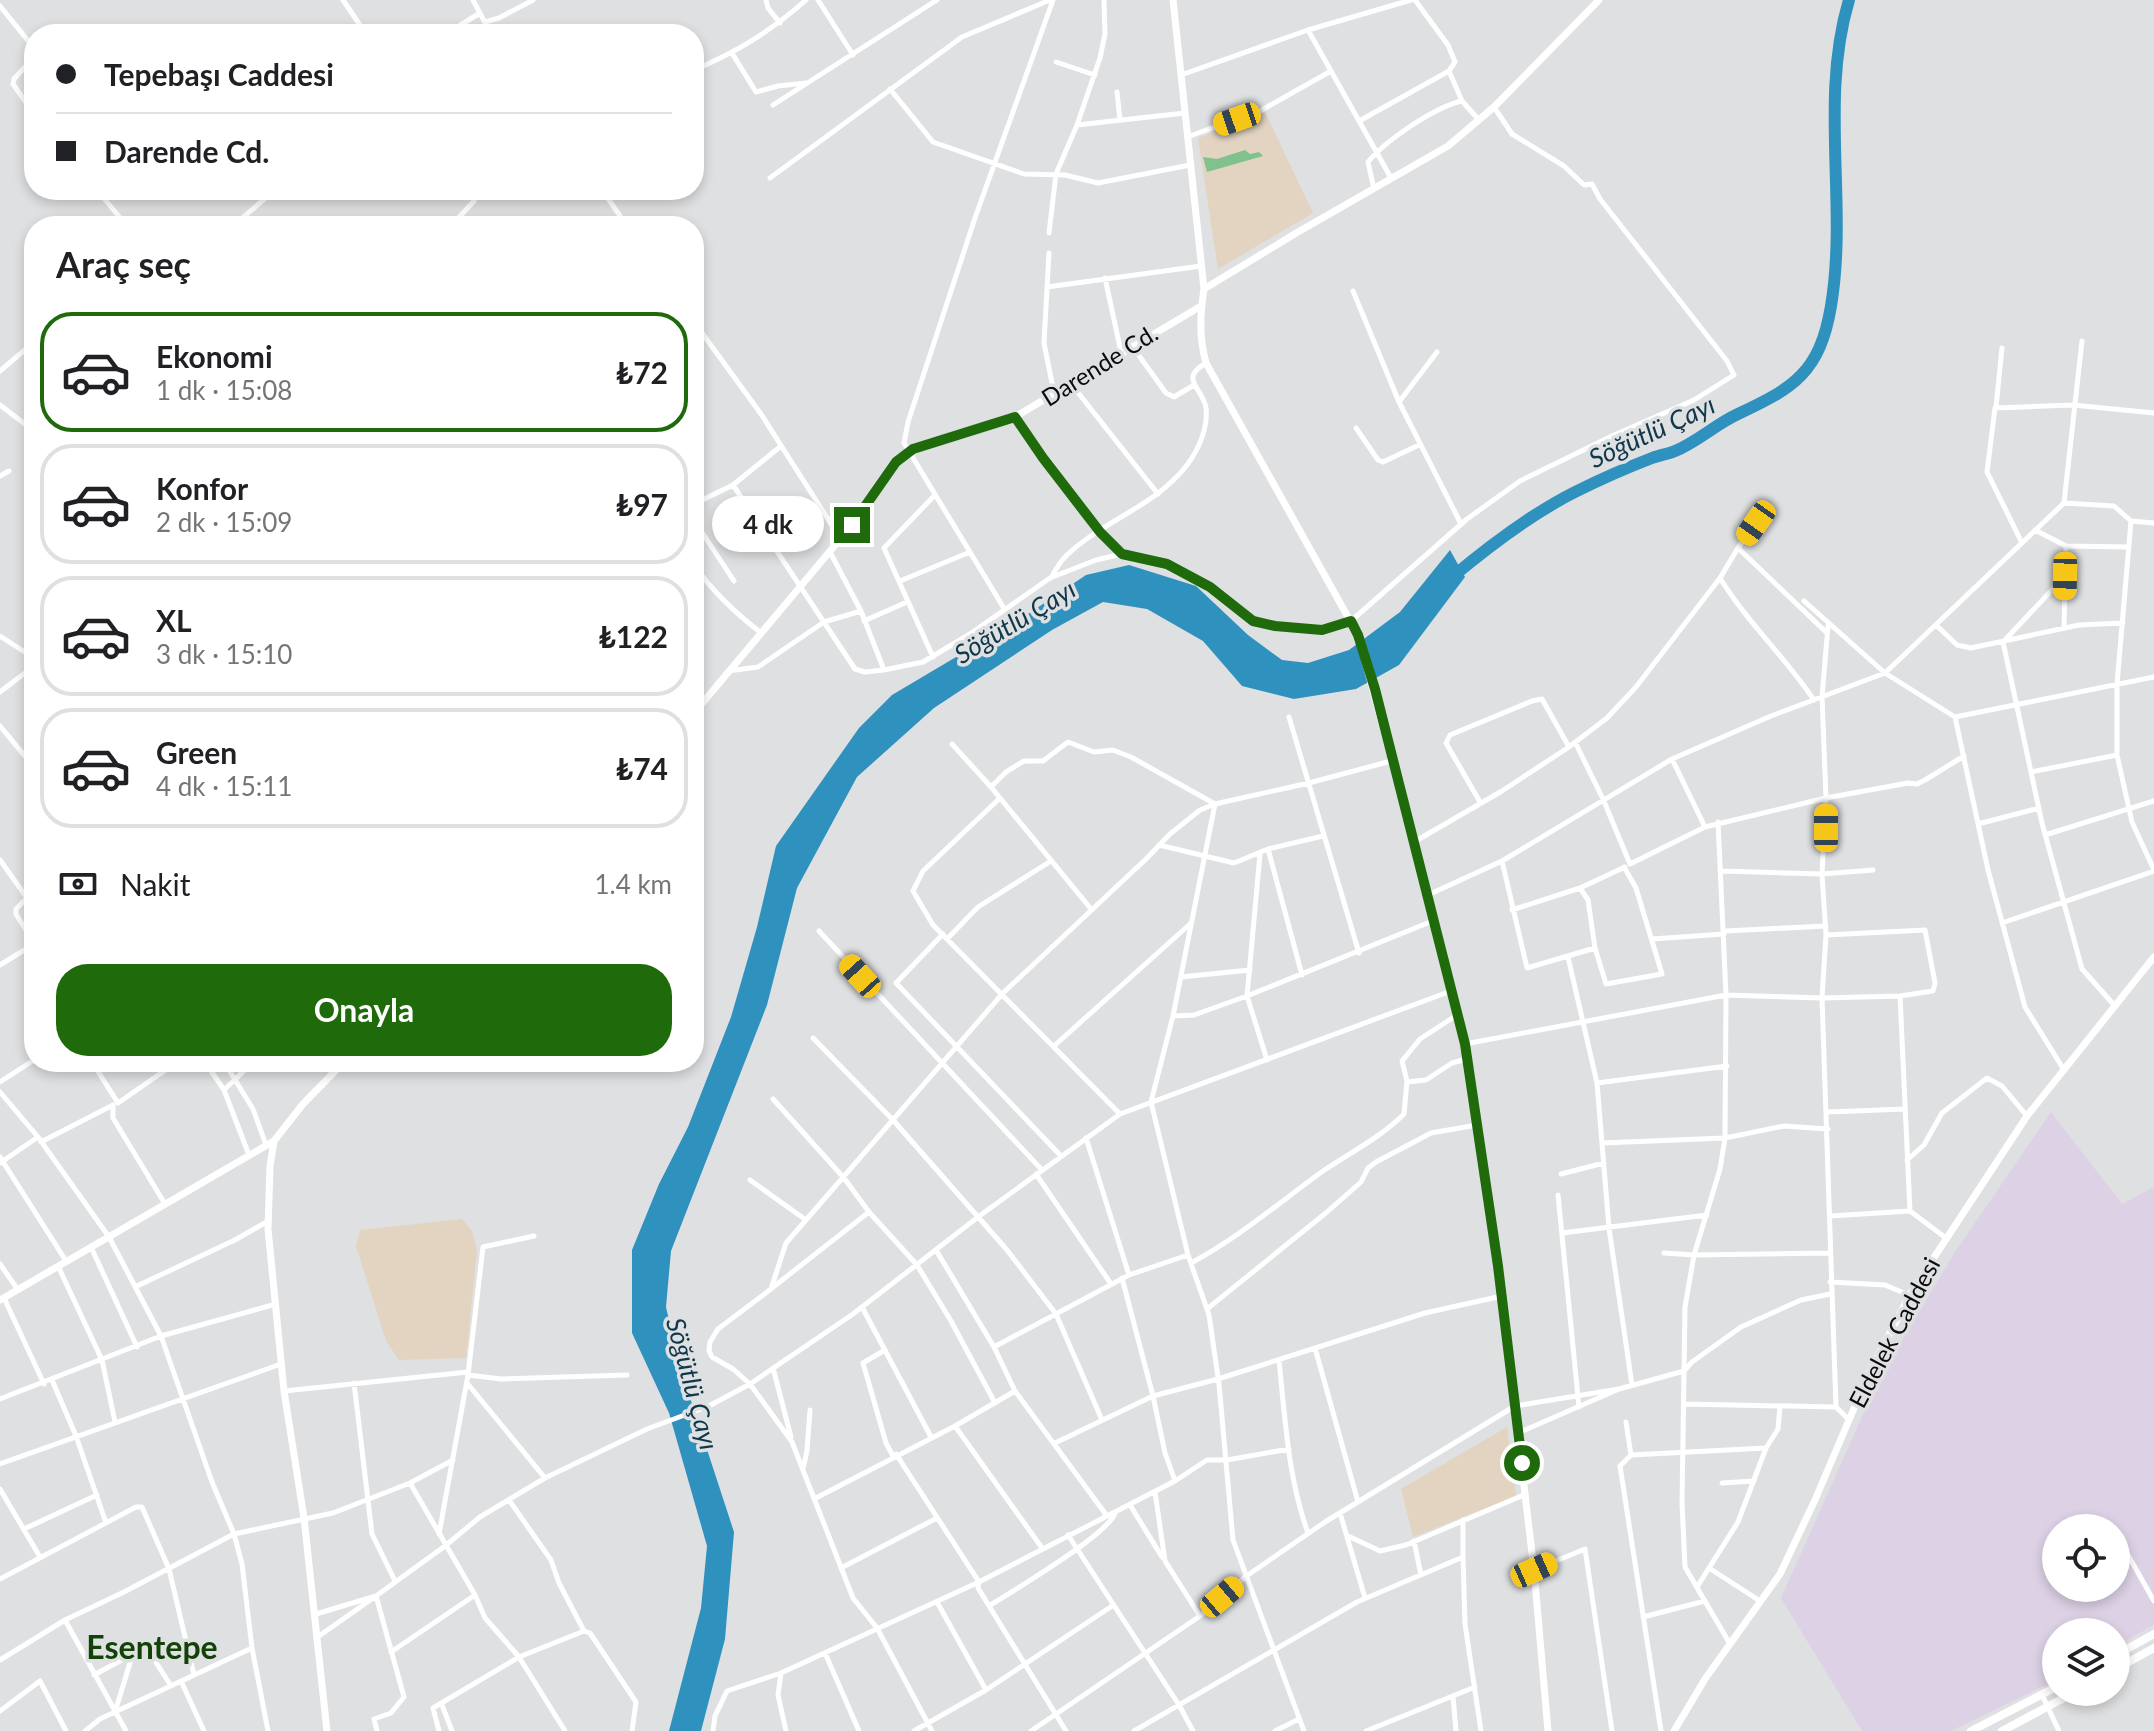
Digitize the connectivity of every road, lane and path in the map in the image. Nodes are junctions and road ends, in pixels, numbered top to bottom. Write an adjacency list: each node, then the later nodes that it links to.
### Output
1 (343, 0): 17 (street)
2 (473, 0): 14 (street)
3 (533, 0): 15 (street)
4 (766, 0): 16 (street)
5 (806, 0): 16 (street)
6 (818, 0): 22 (street)
7 (937, 0): 22 (street)
8 (1051, 0): 31 (street); 44 (street)
9 (1104, 0): 28 (street)
10 (1173, 0): 29 (street)
11 (1413, 0): 19 (street); 27 (street)
12 (1599, 0): 36 (street)
13 (0, 6): 20 (street)
14 (480, 13): 15 (street); 18 (street)
15 (485, 22)
16 (780, 23): 21 (street)
17 (359, 24)
18 (462, 24)
19 (1308, 30): 26 (street); 29 (street)
20 (24, 36)
21 (732, 53): 24 (street); 30 (street)
22 (853, 55): 30 (street)
23 (1056, 62): 28 (street)
24 (704, 66)
25 (24, 68): 33 (street)
26 (1332, 71): 39 (street); 42 (street)
27 (1449, 71): 34 (street); 39 (street)
28 (1095, 75): 41 (street)
29 (1181, 75): 37 (street)
30 (811, 83): 35 (street)
31 (890, 89): 44 (street); 47 (street)
32 (1117, 92): 38 (street)
33 (24, 100)
34 (1462, 101): 40 (street); 43 (street)
35 (773, 105)
36 (1494, 107): 40 (street); 97 (street)
37 (1185, 113): 38 (street); 42 (street)
38 (1120, 120): 41 (street)
39 (1361, 120): 43 (street)
40 (1479, 120): 48 (street)
41 (1077, 125): 46 (street)
42 (1187, 137): 45 (street)
43 (1377, 151): 48 (street); 49 (street)
44 (995, 164): 46 (street); 86 (street)
45 (1190, 165): 46 (street); 58 (street)
46 (1056, 174): 56 (street)
47 (770, 178)
48 (1391, 178): 49 (street)
49 (1374, 189): 61 (street)
50 (105, 200): 53 (street)
51 (263, 200): 54 (street)
52 (474, 200): 55 (street)
53 (119, 216)
54 (245, 216)
55 (460, 216)
56 (1049, 233)
57 (1049, 253): 60 (street)
58 (1201, 266): 59 (street); 61 (street)
59 (1105, 278): 60 (street); 69 (street)
60 (1047, 287): 75 (street)
61 (1204, 289): 63 (street)
62 (1353, 291): 76 (street)
63 (1201, 306): 66 (street, Darende Cd.); 71 (street)
64 (704, 336): 85 (street)
65 (2082, 341): 78 (street)
66 (1131, 346): 69 (street, Darende Cd.); 74 (street)
67 (2002, 348): 79 (street)
68 (24, 351): 72 (street)
69 (1121, 352): 73 (street, Darende Cd.)
70 (1437, 352): 76 (street)
71 (1206, 363): 74 (street); 121 (street)
72 (0, 371)
73 (1072, 385): 75 (street, Darende Cd.); 90 (street)
74 (1194, 385): 90 (street)
75 (1054, 394): 81 (street, Darende Cd.)
76 (1399, 402): 84 (street)
77 (0, 405): 82 (street)
78 (2073, 405): 79 (street); 80 (street); 93 (street)
79 (1996, 407): 102 (street)
80 (2154, 413)
81 (1015, 417): 86 (street, Darende Cd.); 99 (street)
82 (24, 423)
83 (1356, 428): 84 (street)
84 (1419, 445): 97 (street)
85 (781, 446): 89 (street); 101 (street)
86 (908, 452): 91 (street); 101 (street, Darende Cd.)
87 (9, 471): 88 (street)
88 (0, 476)
89 (733, 485): 92 (street); 115 (street)
90 (1158, 494): 99 (street)
91 (935, 495): 107 (street); 114 (street)
92 (704, 499)
93 (2064, 503): 94 (street); 98 (street)
94 (2131, 521): 96 (street); 104 (street)
95 (1756, 523): 105 (street)
96 (2154, 523)
97 (1461, 524): 121 (street)
98 (2035, 530): 102 (street); 103 (street)
99 (1100, 532): 108 (street); 110 (street)
100 (704, 535): 113 (street)
101 (840, 538): 106 (street, Darende Cd.)
102 (2022, 543): 125 (street)
103 (2066, 546): 104 (street); 109 (street)
104 (2129, 547): 123 (street)
105 (1738, 548): 111 (street); 128 (street)
106 (830, 552): 115 (street, Darende Cd.); 119 (street)
107 (970, 552): 114 (street); 118 (street)
108 (1122, 554): 110 (street); 121 (street)
109 (2065, 576): 126 (street); 130 (street)
110 (1050, 578): 118 (street)
111 (1720, 578): 142 (street); 147 (street)
112 (704, 579): 127 (street)
113 (734, 581)
114 (900, 581): 117 (street)
115 (801, 588): 122 (street); 127 (street, Darende Cd.)
116 (1804, 601): 124 (street)
117 (907, 602): 120 (street); 132 (street)
118 (1005, 610): 132 (street)
119 (861, 611): 120 (street); 122 (street)
120 (864, 621): 133 (street)
121 (1351, 621): 154 (street)
122 (824, 622): 133 (street); 134 (street)
123 (2123, 623): 126 (street); 138 (street)
124 (1828, 625): 128 (street); 135 (street)
125 (1936, 625): 130 (street); 135 (street)
126 (2064, 628): 130 (street)
127 (760, 632): 134 (street, Darende Cd.)
128 (1827, 633): 140 (street)
129 (0, 636): 131 (street)
130 (2003, 642): 143 (street)
131 (24, 652)
132 (933, 657): 133 (street)
133 (884, 670)
134 (727, 671): 141 (street, Darende Cd.)
135 (1885, 673): 140 (street); 145 (street)
136 (24, 674): 139 (street)
137 (2154, 677): 138 (street)
138 (2117, 684): 143 (street); 151 (street)
139 (0, 692)
140 (1822, 697): 142 (street); 159 (street)
141 (704, 700)
142 (1814, 700): 153 (street)
143 (2017, 704): 145 (street); 155 (street)
144 (1289, 717): 156 (street)
145 (1955, 717): 152 (street)
146 (0, 726): 150 (street)
147 (1575, 742): 149 (street); 160 (street)
148 (952, 744): 157 (street)
149 (1569, 747): 162 (street); 162 (street)
150 (24, 755)
151 (2117, 755): 155 (street); 165 (street)
152 (1964, 756): 159 (street); 167 (street)
153 (1672, 759): 160 (street); 168 (street)
154 (1391, 761): 156 (street); 171 (street)
155 (2031, 772): 164 (street)
156 (1309, 783): 163 (street); 170 (street)
157 (991, 787): 158 (street); 163 (street)
158 (1000, 798): 177 (street); 199 (street)
159 (1826, 798): 166 (street); 183 (street)
160 (1603, 799): 178 (street); 179 (street)
161 (2154, 801): 165 (street)
162 (1480, 802): 171 (street)
163 (1215, 804): 172 (street); 175 (street)
164 (2039, 808): 167 (street); 169 (street)
165 (2128, 808): 169 (street); 182 (street)
166 (1718, 822): 168 (street); 181 (street)
167 (1978, 824): 193 (street)
168 (1705, 827): 179 (street)
169 (2045, 835): 188 (street)
170 (1323, 836): 173 (street); 203 (street)
171 (1413, 843): 186 (street)
172 (1159, 845): 175 (street); 189 (street)
173 (1268, 849): 174 (street); 208 (street)
174 (1260, 854): 175 (street); 207 (street)
175 (1206, 857): 192 (street)
176 (0, 860): 185 (street)
177 (1051, 861): 189 (street); 199 (street)
178 (1502, 861): 186 (street); 190 (street)
179 (1627, 866): 184 (street); 200 (street)
180 (1873, 870): 183 (street)
181 (1722, 871): 183 (street); 197 (street)
182 (2154, 871): 188 (street)
183 (1822, 874): 194 (street)
184 (1580, 888): 190 (street); 201 (street)
185 (24, 894)
186 (1427, 895): 191 (street)
187 (24, 901): 195 (street)
188 (2063, 902): 193 (street); 216 (street)
189 (1091, 909): 211 (street)
190 (1512, 910): 204 (street)
191 (1435, 920): 203 (street); 210 (street)
192 (1192, 922): 209 (street); 223 (street)
193 (2002, 923): 229 (street)
194 (1826, 926): 197 (street); 198 (street)
195 (24, 927)
196 (819, 931): 226 (street)
197 (1724, 932): 200 (street); 212 (street)
198 (1826, 935): 214 (street); 215 (street)
199 (945, 937): 211 (street); 222 (street)
200 (1652, 939): 201 (street)
201 (1595, 948): 204 (street)
202 (24, 950): 206 (street)
203 (1359, 953): 208 (street)
204 (1568, 957): 219 (street)
205 (2154, 957): 216 (street, Eldelek Caddesi)
206 (0, 965)
207 (1250, 970): 209 (street); 213 (street)
208 (1302, 975): 213 (street)
209 (1181, 977): 218 (street)
210 (1451, 991): 217 (street); 225 (street)
211 (1003, 993): 222 (street); 223 (street)
212 (1726, 995): 215 (street); 219 (street); 228 (street)
213 (1247, 996): 218 (street); 225 (street)
214 (1900, 996): 215 (street); 245 (street)
215 (1822, 998): 246 (street)
216 (2115, 1006): 229 (street, Eldelek Caddesi)
217 (1457, 1015): 221 (street); 238 (street)
218 (1173, 1016): 243 (street)
219 (1583, 1022): 221 (street); 239 (street)
220 (813, 1038): 249 (street)
221 (1465, 1044): 224 (street)
222 (959, 1046): 226 (street); 258 (street)
223 (1054, 1046): 247 (street)
224 (1467, 1059): 238 (street); 250 (street)
225 (1267, 1060): 243 (street)
226 (943, 1064): 249 (street); 262 (street)
227 (24, 1066): 237 (street)
228 (1727, 1066): 239 (street); 253 (street)
229 (2064, 1070): 248 (street, Eldelek Caddesi)
230 (97, 1072): 244 (street)
231 (162, 1072): 244 (street)
232 (212, 1072): 240 (street)
233 (231, 1072): 236 (street)
234 (243, 1072): 236 (street)
235 (334, 1072): 255 (street)
236 (236, 1079): 240 (street); 255 (street)
237 (0, 1082)
238 (1407, 1082): 287 (street)
239 (1597, 1083): 256 (street)
240 (224, 1090): 257 (street)
241 (0, 1092): 254 (street)
242 (773, 1099): 264 (street)
243 (1151, 1102): 247 (street); 284 (street)
244 (115, 1104): 254 (street); 267 (street)
245 (1905, 1109): 246 (street); 259 (street)
246 (1827, 1112): 251 (street)
247 (1120, 1114): 252 (street)
248 (2027, 1116): 259 (street); 279 (street, Eldelek Caddesi)
249 (893, 1120): 264 (street); 272 (street)
250 (1477, 1125): 299 (street); 303 (street)
251 (1828, 1129): 253 (street); 271 (street)
252 (1086, 1138): 258 (street); 291 (street)
253 (1725, 1138): 256 (street); 270 (street)
254 (39, 1140): 260 (street); 278 (street)
255 (270, 1143): 257 (street); 273 (street)
256 (1602, 1143): 261 (street)
257 (249, 1155): 267 (street)
258 (1061, 1156): 262 (street)
259 (1907, 1160): 268 (street)
260 (1, 1161): 286 (street)
261 (1604, 1163): 263 (street); 275 (street)
262 (1039, 1172): 272 (street); 293 (street)
263 (1561, 1174)
264 (844, 1178): 269 (street); 274 (street)
265 (750, 1180): 274 (street)
266 (1558, 1195): 276 (street)
267 (165, 1204): 278 (street)
268 (1910, 1211): 271 (street); 279 (street)
269 (869, 1212): 289 (street); 295 (street)
270 (1707, 1215): 275 (street); 285 (street)
271 (1830, 1216): 283 (street)
272 (978, 1217): 281 (street); 304 (street)
273 (268, 1220): 294 (street); 301 (street)
274 (806, 1220): 295 (street)
275 (1609, 1228): 276 (street); 323 (street)
276 (1562, 1233): 327 (street)
277 (534, 1236): 315 (street)
278 (109, 1237): 280 (street); 294 (street)
279 (1946, 1238): 339 (street, Eldelek Caddesi)
280 (91, 1247): 286 (street); 306 (street)
281 (936, 1250): 289 (street); 307 (street)
282 (1664, 1253): 285 (street)
283 (1829, 1253): 285 (street); 292 (street)
284 (1188, 1255): 287 (street); 291 (street)
285 (1694, 1255): 314 (street)
286 (66, 1261): 290 (street)
287 (1191, 1263): 303 (street)
288 (0, 1264): 296 (street)
289 (917, 1265): 302 (street); 331 (street)
290 (58, 1266): 296 (street); 310 (street)
291 (1125, 1277): 293 (street); 328 (street)
292 (1830, 1282): 297 (street); 298 (street)
293 (1111, 1284): 304 (street)
294 (137, 1286): 305 (street)
295 (771, 1289): 322 (street)
296 (18, 1290): 300 (street)
297 (1904, 1293)
298 (1830, 1294): 314 (street); 336 (street)
299 (1502, 1296): 308 (street); 333 (street)
300 (2, 1299): 321 (street)
301 (276, 1304): 305 (street); 312 (street)
302 (862, 1307): 309 (street); 313 (street)
303 (1207, 1309): 317 (street)
304 (1056, 1314): 307 (street); 338 (street)
305 (161, 1336): 306 (street); 329 (street)
306 (137, 1347): 310 (street)
307 (994, 1347): 326 (street)
308 (1315, 1348): 311 (street); 369 (street)
309 (885, 1350): 345 (street); 351 (street)
310 (102, 1360): 318 (street); 340 (street)
311 (1279, 1360): 317 (street); 349 (street)
312 (281, 1364): 325 (street); 329 (street)
313 (773, 1368): 322 (street); 346 (street)
314 (1684, 1371): 323 (street); 332 (street)
315 (468, 1374): 316 (street); 319 (street); 320 (street)
316 (627, 1375)
317 (1218, 1379): 328 (street); 354 (street)
318 (52, 1380): 321 (street); 344 (street)
319 (354, 1383): 325 (street); 366 (street)
320 (467, 1383): 353 (street); 357 (street)
321 (44, 1384): 330 (street)
322 (750, 1384): 346 (street); 357 (street)
323 (1632, 1385): 324 (street)
324 (1619, 1389): 327 (street); 335 (street)
325 (284, 1391): 374 (street)
326 (1015, 1391): 331 (street); 347 (street)
327 (1577, 1395): 333 (street); 335 (street)
328 (1153, 1396): 338 (street); 358 (street)
329 (183, 1398): 340 (street); 380 (street)
330 (0, 1399)
331 (995, 1403): 342 (street)
332 (1684, 1404): 334 (street); 350 (street)
333 (1515, 1406): 343 (street); 369 (street)
334 (1780, 1406): 336 (street); 348 (street)
335 (1579, 1407): 343 (street)
336 (1836, 1407): 339 (street)
337 (810, 1410): 356 (street)
338 (1102, 1420): 347 (street)
339 (1849, 1420): 406 (street, Eldelek Caddesi)
340 (115, 1422): 344 (street)
341 (1626, 1422): 352 (street)
342 (955, 1426): 345 (street); 386 (street)
343 (1518, 1433): 364 (street)
344 (76, 1436): 355 (street); 365 (street)
345 (931, 1437): 351 (street)
346 (792, 1442): 356 (street)
347 (1055, 1443): 373 (street)
348 (1766, 1448): 350 (street); 359 (street)
349 (1289, 1449): 354 (street); 379 (street)
350 (1683, 1454): 352 (street); 401 (street)
351 (895, 1455): 367 (street); 375 (street)
352 (1631, 1455): 413 (street)
353 (453, 1460): 360 (street); 381 (street)
354 (1227, 1460): 358 (street); 397 (street)
355 (0, 1464)
356 (803, 1470): 367 (street)
357 (545, 1478): 368 (street)
358 (1175, 1481): 363 (street)
359 (1754, 1481): 361 (street); 393 (street)
360 (410, 1483): 366 (street); 381 (street)
361 (1722, 1483)
362 (0, 1489): 378 (street)
363 (1155, 1492): 370 (street); 391 (street)
364 (1526, 1494): 376 (street); 395 (street)
365 (97, 1495): 377 (street); 378 (street)
366 (370, 1497): 374 (street); 399 (street)
367 (814, 1499): 392 (street)
368 (509, 1500): 385 (street); 416 (street)
369 (1358, 1502): 372 (street)
370 (1130, 1505): 371 (street); 391 (street)
371 (1115, 1512): 373 (street); 387 (street)
372 (1340, 1513): 379 (street); 383 (street)
373 (1107, 1516): 382 (street)
374 (304, 1518): 380 (street); 411 (street)
375 (937, 1518): 392 (street); 400 (street)
376 (1463, 1520): 384 (street); 389 (street)
377 (106, 1523): 388 (street); 394 (street)
378 (24, 1529): 388 (street)
379 (1308, 1533): 397 (street)
380 (234, 1534): 394 (street); 421 (street)
381 (439, 1534): 385 (street)
382 (1068, 1535): 386 (street); 387 (street)
383 (1348, 1536): 384 (street); 404 (street)
384 (1414, 1541): 396 (street)
385 (445, 1546): 399 (street); 402 (street)
386 (1042, 1548): 400 (street)
387 (1076, 1549): 409 (street); 410 (street)
388 (40, 1557): 398 (street)
389 (1463, 1557): 396 (street); 437 (street)
390 (2130, 1559): 407 (street)
391 (1165, 1561): 412 (street)
392 (841, 1568): 415 (street)
393 (1709, 1568): 401 (street); 406 (street)
394 (169, 1569): 414 (street); 434 (street)
395 (1534, 1570): 475 (street); 476 (street)
396 (1421, 1575): 404 (street)
397 (1245, 1577): 412 (street); 425 (street)
398 (0, 1579)
399 (395, 1581): 403 (street)
400 (979, 1582): 408 (street); 409 (street)
401 (1697, 1588): 405 (street)
402 (475, 1595): 424 (street); 428 (street)
403 (376, 1596): 411 (street); 418 (street); 424 (street)
404 (1365, 1598): 425 (street)
405 (1705, 1601): 413 (street); 419 (street)
406 (1760, 1601): 419 (street, Eldelek Caddesi)
407 (2154, 1601)
408 (937, 1602): 415 (street); 438 (street)
409 (989, 1606): 431 (street)
410 (1112, 1606): 427 (street); 431 (street)
411 (316, 1614): 418 (street)
412 (1200, 1616): 427 (street)
413 (1643, 1617): 477 (street)
414 (65, 1620): 429 (street); 433 (street)
415 (877, 1628): 426 (street); 449 (street)
416 (584, 1631): 428 (street); 460 (street)
417 (2154, 1634): 420 (main road)
418 (319, 1636): 455 (street)
419 (1730, 1644): 478 (street, Eldelek Caddesi)
420 (2130, 1647)
421 (252, 1648): 434 (street); 454 (street)
422 (2154, 1648): 430 (main road)
423 (133, 1652): 433 (street); 436 (street); 446 (street)
424 (391, 1652): 456 (street)
425 (1275, 1652): 442 (street); 448 (street)
426 (825, 1653): 432 (street); 463 (street)
427 (1144, 1654): 442 (street); 447 (street)
428 (519, 1657): 441 (street); 459 (street)
429 (0, 1660)
430 (2130, 1661)
431 (1024, 1664): 438 (street); 447 (street)
432 (781, 1673): 461 (street); 462 (street)
433 (94, 1675): 446 (street)
434 (194, 1675): 435 (street)
435 (181, 1681): 436 (street); 453 (street)
436 (171, 1686): 446 (street)
437 (1475, 1687): 440 (street); 474 (street)
438 (986, 1690): 449 (street)
439 (2042, 1695): 479 (main road)
440 (1453, 1696): 472 (street); 473 (street)
441 (442, 1705): 457 (street); 458 (street)
442 (1179, 1705): 468 (street); 469 (street)
443 (2050, 1706): 444 (main road)
444 (2047, 1708): 480 (main road); 481 (street)
445 (0, 1711): 450 (street)
446 (115, 1712): 451 (street); 452 (street)
447 (1055, 1714): 466 (street); 467 (street)
448 (1299, 1719): 470 (street); 471 (street)
449 (927, 1724): 464 (street); 465 (street)
450 (66, 1731)
451 (85, 1731)
452 (126, 1731)
453 (204, 1731)
454 (268, 1731)
455 (327, 1731)
456 (377, 1731)
457 (439, 1731)
458 (452, 1731)
459 (565, 1731)
460 (632, 1731)
461 (713, 1731)
462 (786, 1731)
463 (859, 1731)
464 (914, 1731)
465 (932, 1731)
466 (1031, 1731)
467 (1066, 1731)
468 (1134, 1731)
469 (1193, 1731)
470 (1275, 1731)
471 (1304, 1731)
472 (1366, 1731)
473 (1456, 1731)
474 (1481, 1731)
475 (1548, 1731)
476 (1612, 1731)
477 (1661, 1731)
478 (1674, 1731)
479 (1971, 1731)
480 (2002, 1731)
481 (2059, 1731)

